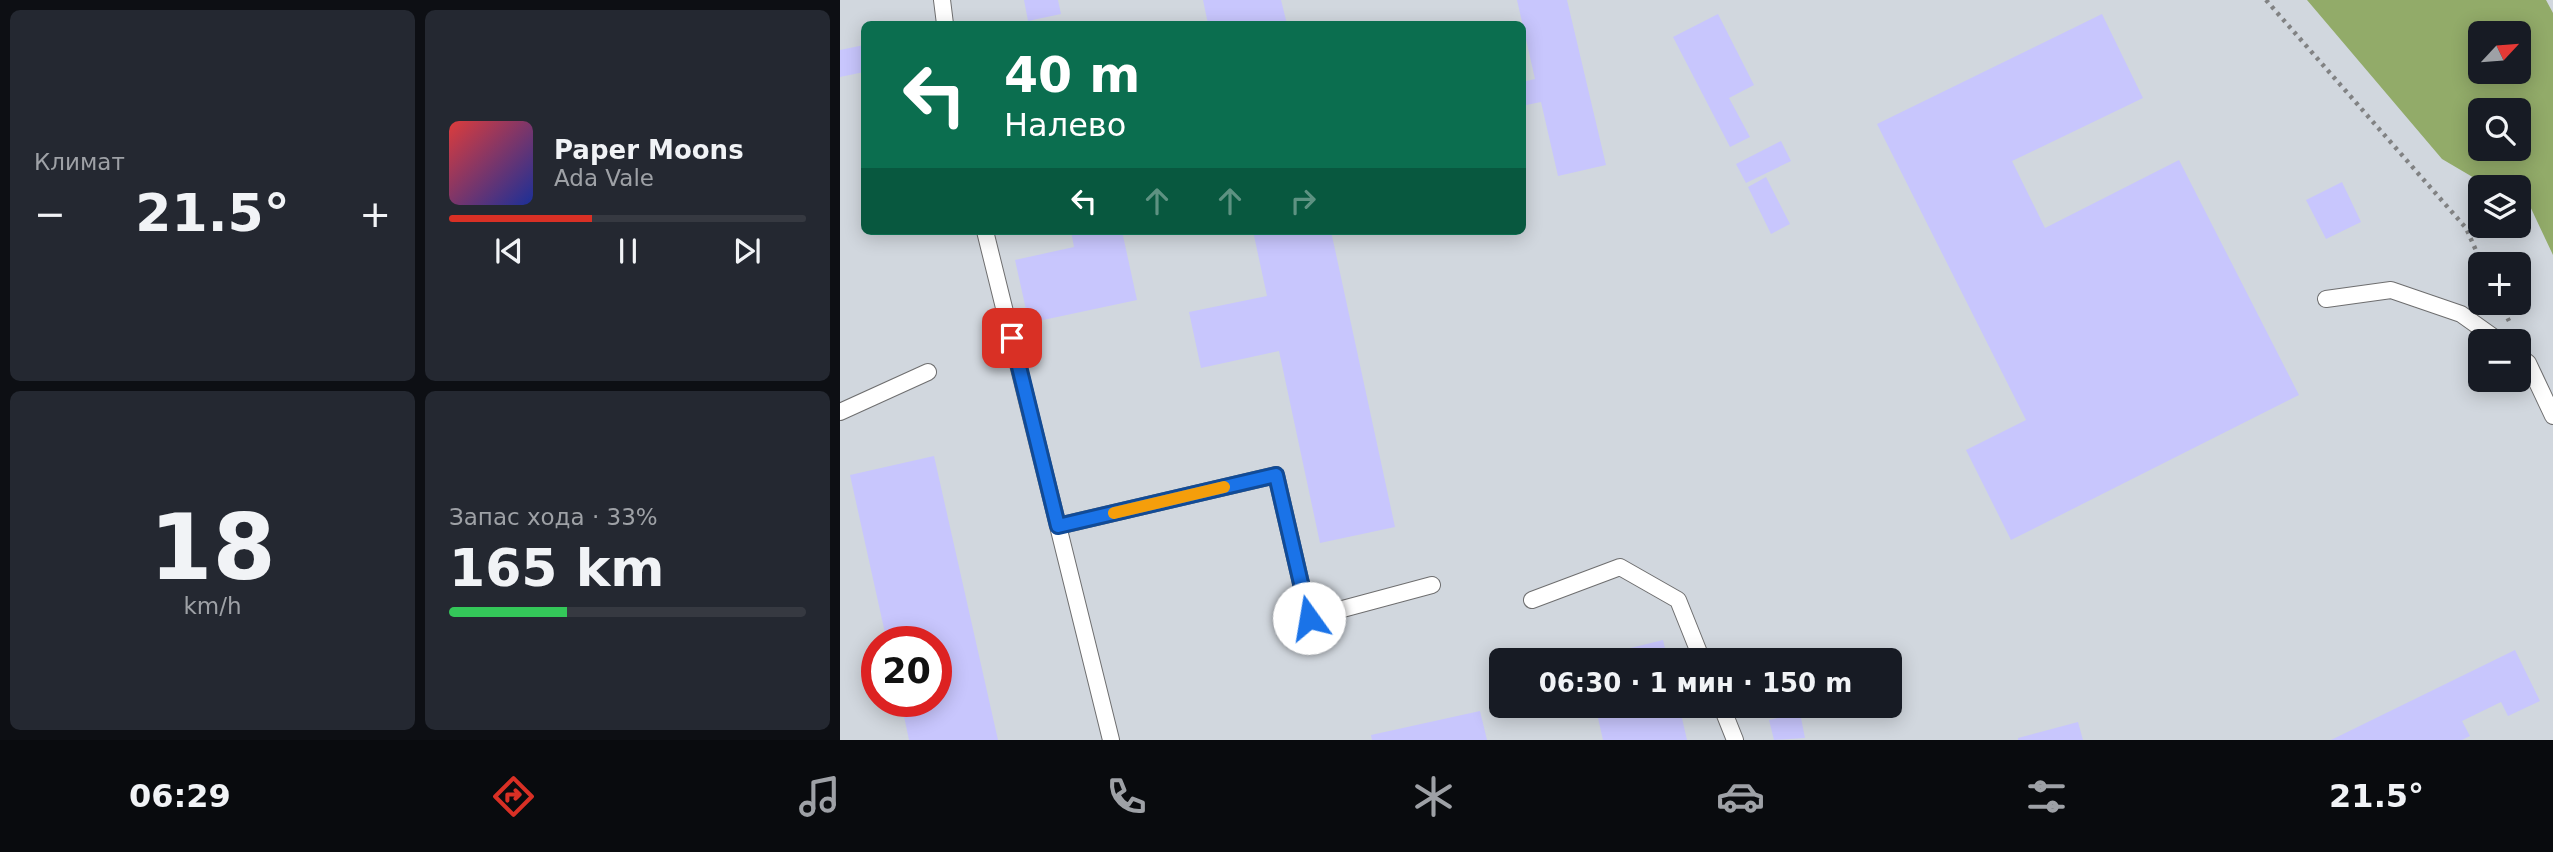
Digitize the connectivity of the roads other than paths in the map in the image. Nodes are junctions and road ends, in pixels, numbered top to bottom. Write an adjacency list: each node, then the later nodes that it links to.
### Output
1 (942, 0): 2 (lane)
2 (945, 21)
3 (986, 235): 10 (lane)
4 (2326, 299): 5 (lane)
5 (2483, 329)
6 (2531, 369): 9 (lane)
7 (929, 372): 8 (lane)
8 (840, 412)
9 (2553, 416)
10 (1058, 526): 11 (lane); 15 (lane)
11 (1432, 585)
12 (1532, 600): 13 (lane)
13 (1697, 648)
14 (1726, 718): 16 (lane)
15 (1111, 740)
16 (1735, 740)

